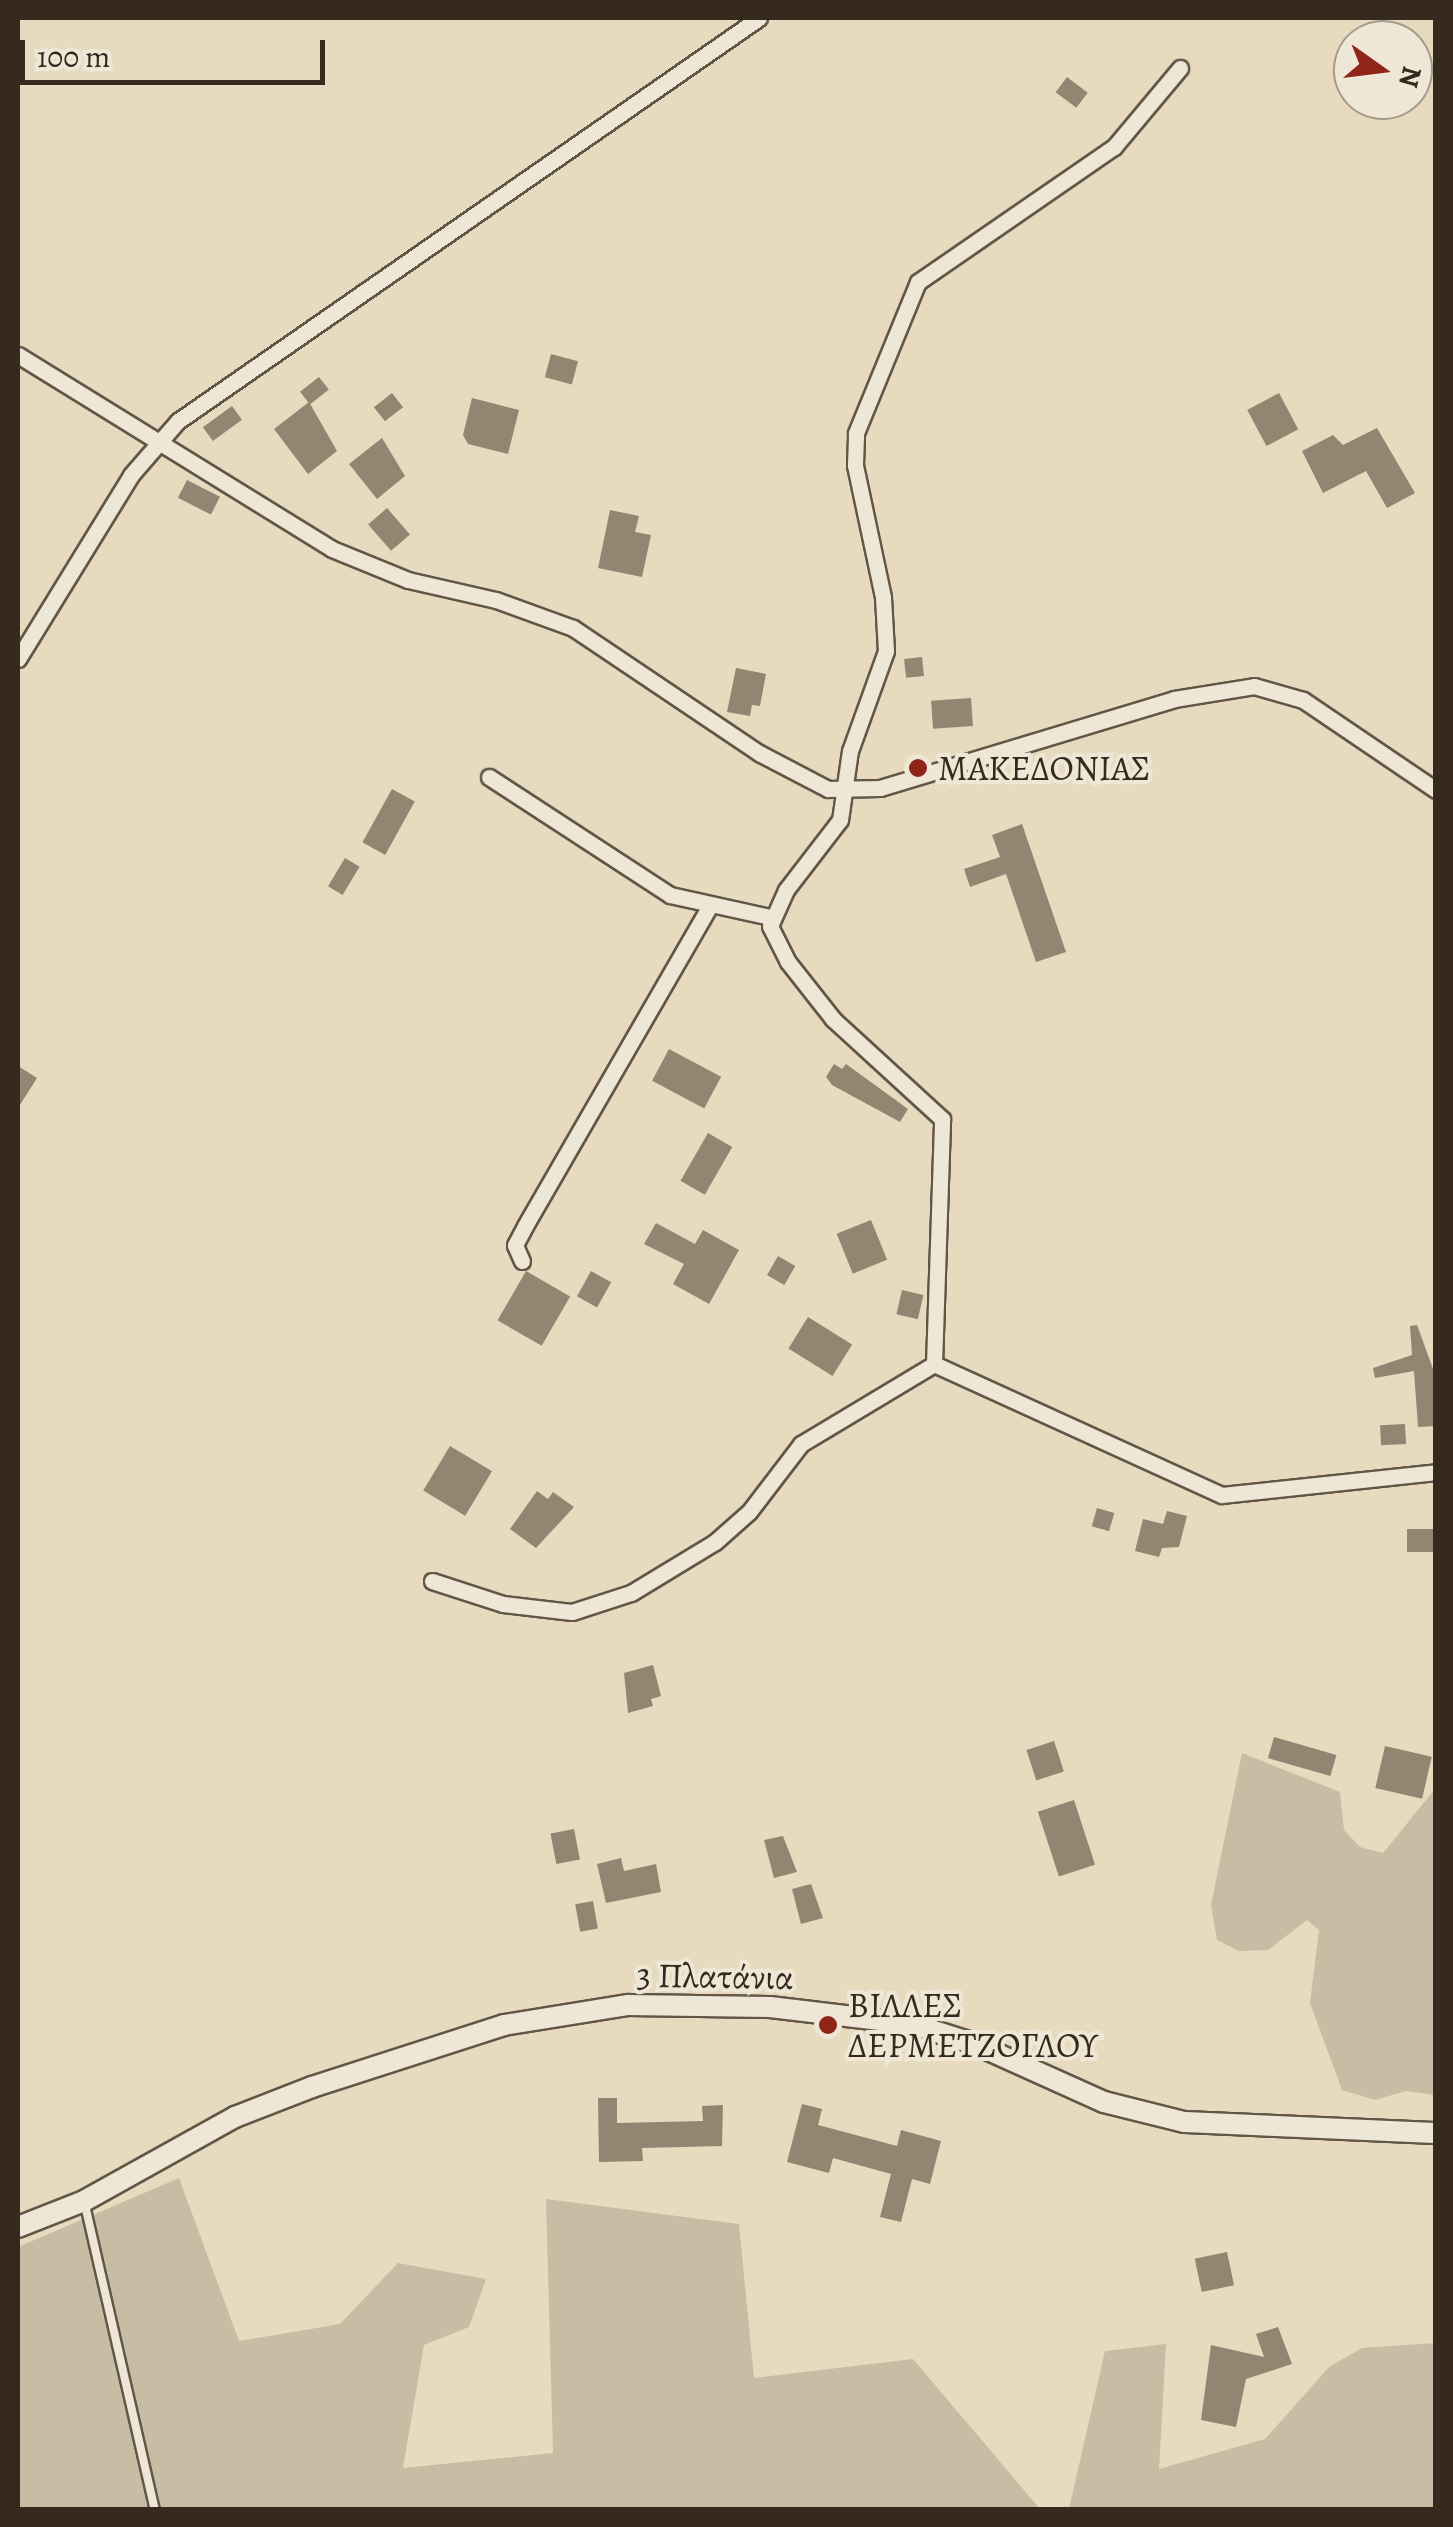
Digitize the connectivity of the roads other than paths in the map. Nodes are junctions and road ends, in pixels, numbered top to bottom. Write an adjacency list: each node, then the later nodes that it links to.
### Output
1 (759, 18): 4 (street)
2 (1180, 68): 8 (street)
3 (18, 355): 4 (street)
4 (155, 443): 5 (street); 8 (street)
5 (18, 660)
6 (489, 777): 9 (street)
7 (1436, 790): 8 (street)
8 (847, 792): 10 (street)
9 (709, 908): 10 (street); 11 (street)
10 (770, 917): 12 (street)
11 (522, 1261)
12 (934, 1364): 13 (street); 14 (street)
13 (1436, 1472)
14 (432, 1581)
15 (1436, 2133): 16 (street, 3 Πλατάνια)
16 (84, 2201): 17 (street, 3 Πλατάνια); 18 (lane)
17 (18, 2228)
18 (156, 2510)

